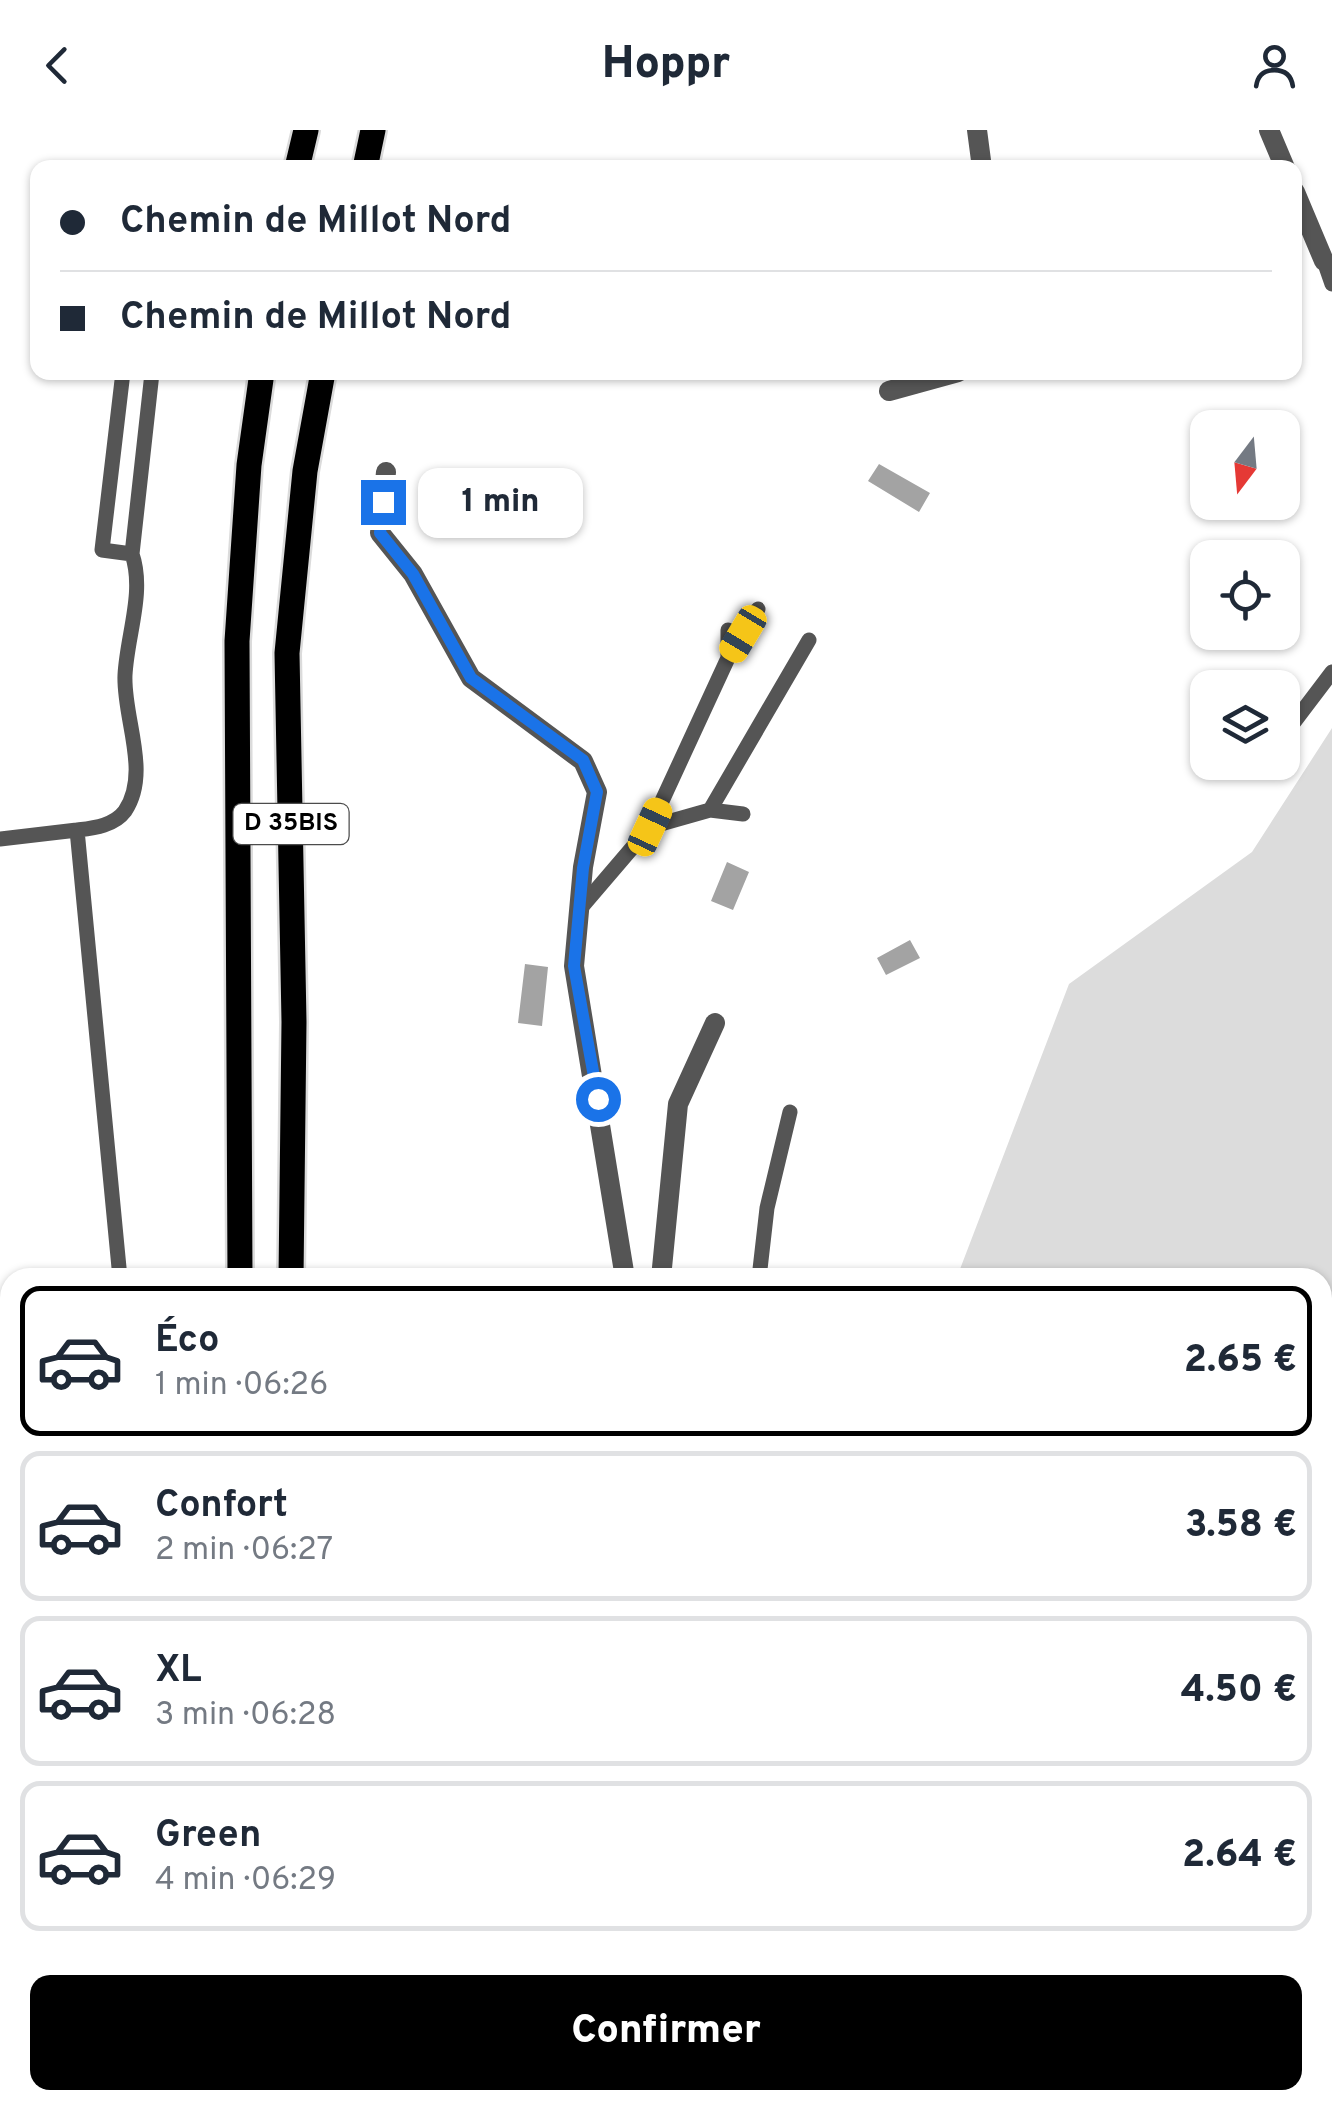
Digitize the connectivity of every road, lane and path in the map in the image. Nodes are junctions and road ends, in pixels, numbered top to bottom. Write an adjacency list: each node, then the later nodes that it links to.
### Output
1 (306, 130): 5 (main road)
2 (373, 130): 6 (main road)
3 (977, 130): 7 (street)
4 (1269, 130): 8 (street)
5 (299, 160)
6 (367, 160)
7 (981, 160)
8 (1282, 160)
9 (1302, 209): 10 (street)
10 (1324, 261): 11 (lane)
11 (1332, 284)
12 (122, 380): 19 (lane)
13 (151, 380): 19 (lane)
14 (261, 380): 35 (main road, D 35BIS)
15 (322, 380): 36 (main road, D 35BIS)
16 (930, 380): 17 (street)
17 (889, 392)
18 (386, 472): 31 (street)
19 (132, 554): 29 (lane)
20 (758, 608): 23 (lane)
21 (728, 630): 23 (lane)
22 (809, 640): 26 (lane)
23 (728, 658): 28 (lane)
24 (1332, 672): 25 (lane)
25 (1300, 714)
26 (710, 810): 27 (lane); 28 (lane)
27 (743, 814)
28 (650, 827): 31 (lane)
29 (76, 830): 30 (lane); 34 (lane)
30 (0, 838)
31 (580, 910): 37 (street)
32 (715, 1023): 38 (street)
33 (790, 1112): 39 (lane)
34 (119, 1268)
35 (240, 1268)
36 (291, 1268)
37 (623, 1268)
38 (663, 1268)
39 (760, 1268)

